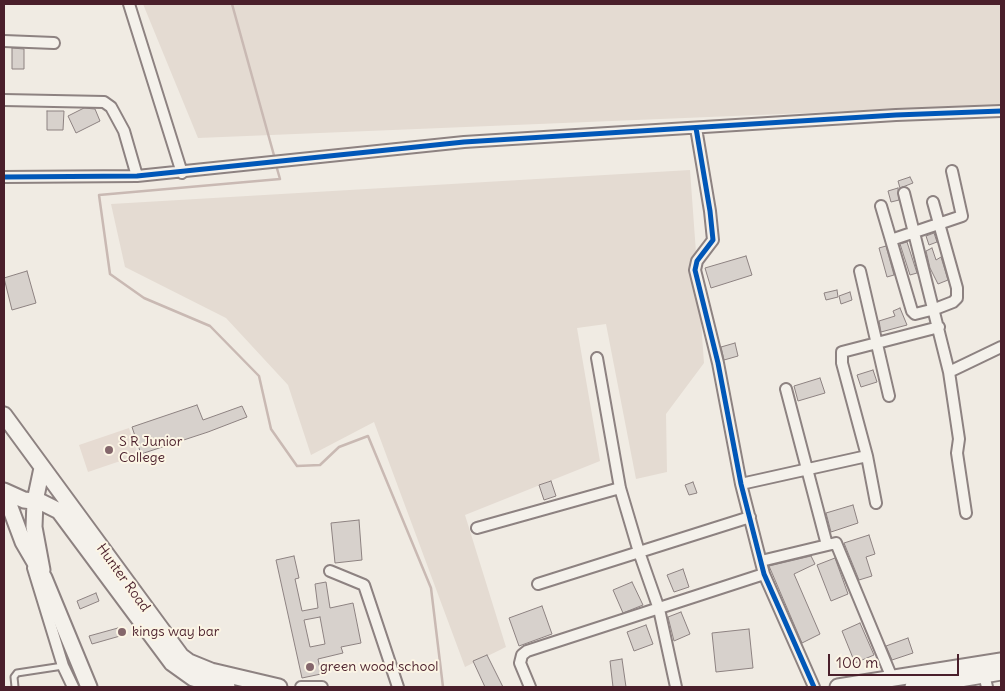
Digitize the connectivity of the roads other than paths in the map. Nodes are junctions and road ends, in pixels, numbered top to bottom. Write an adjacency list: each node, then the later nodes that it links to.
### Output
1 (129, 4): 8 (street)
2 (4, 41): 3 (street)
3 (54, 43)
4 (4, 100): 9 (street)
5 (1001, 111): 6 (street)
6 (696, 128): 8 (street); 30 (street)
7 (952, 171): 14 (street)
8 (182, 173): 9 (street)
9 (137, 176): 10 (street)
10 (4, 178)
11 (904, 193): 15 (street)
12 (933, 202): 14 (street)
13 (881, 206): 16 (street)
14 (938, 226): 15 (street); 18 (street)
15 (914, 232): 16 (street); 18 (street)
16 (891, 240): 18 (street)
17 (860, 271): 20 (street)
18 (935, 309): 19 (street)
19 (939, 327): 20 (street); 23 (street)
20 (878, 342): 25 (street); 27 (street)
21 (1001, 347): 23 (street)
22 (596, 358): 31 (street)
23 (949, 372): 35 (street)
24 (786, 389): 29 (street)
25 (890, 396)
26 (5, 418): 28 (street, Hunter Road)
27 (867, 456): 29 (street); 34 (street)
28 (42, 468): 33 (street); 56 (street, Hunter Road)
29 (807, 470): 30 (street); 38 (street)
30 (741, 484): 36 (street)
31 (620, 488): 37 (street); 39 (street)
32 (4, 491): 33 (street, Hunter Road); 40 (street)
33 (35, 501): 44 (street); 55 (street, Hunter Road)
34 (876, 502)
35 (966, 513)
36 (750, 517): 39 (street); 41 (street)
37 (477, 528)
38 (827, 545): 41 (street); 51 (street)
39 (639, 552): 45 (street); 46 (street)
40 (29, 555): 44 (street); 48 (street)
41 (761, 561): 43 (street)
42 (330, 571): 59 (street)
43 (764, 574): 46 (street); 62 (street)
44 (44, 578): 54 (street)
45 (538, 584)
46 (659, 609): 60 (street); 61 (street)
47 (1001, 661): 50 (street)
48 (63, 666): 52 (lane); 53 (street)
49 (1001, 672): 50 (street)
50 (984, 675): 51 (street); 64 (street)
51 (892, 678): 63 (street)
52 (15, 687)
53 (73, 687)
54 (89, 687)
55 (227, 687)
56 (279, 687)
57 (300, 687): 58 (street)
58 (322, 687)
59 (398, 687)
60 (530, 687)
61 (676, 687)
62 (814, 687)
63 (838, 687)
64 (913, 687)

